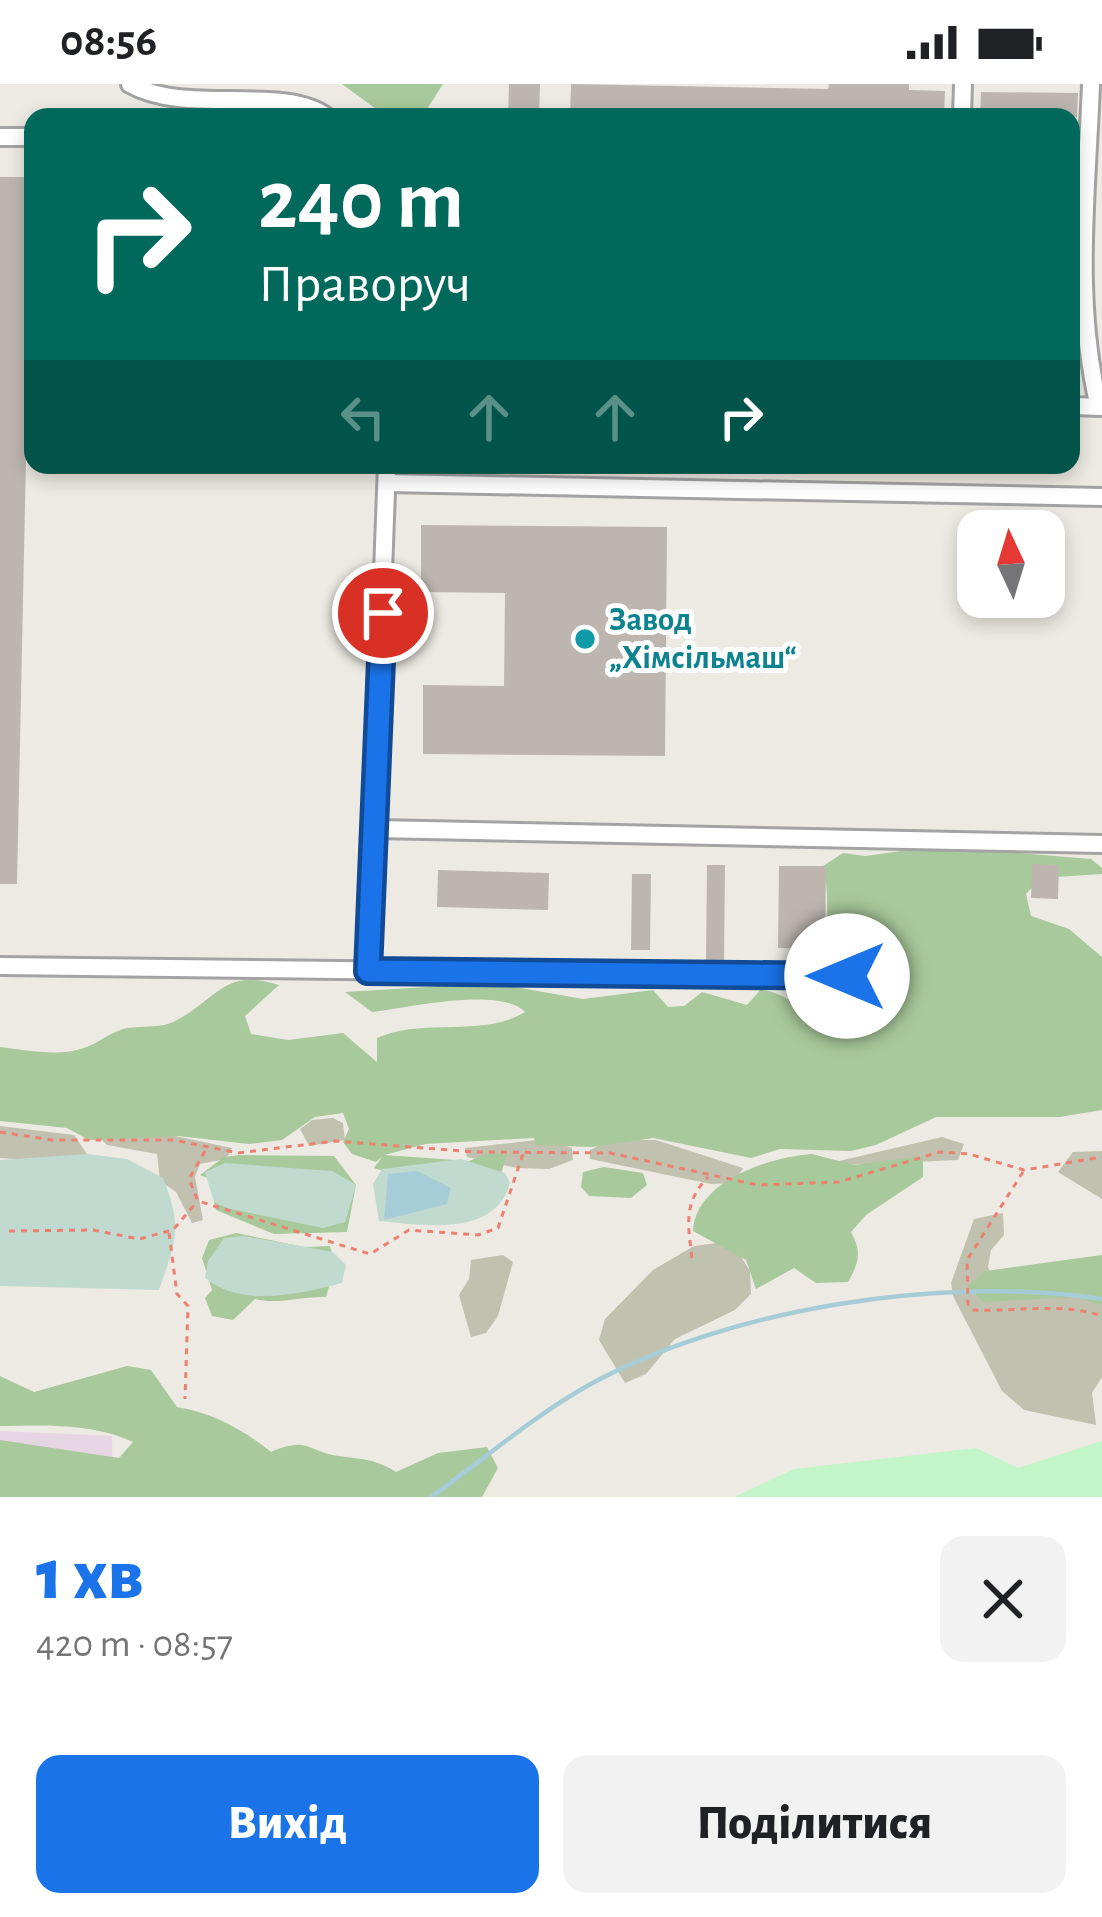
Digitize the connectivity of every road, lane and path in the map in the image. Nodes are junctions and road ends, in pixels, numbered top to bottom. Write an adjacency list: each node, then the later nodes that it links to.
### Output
1 (130, 84): 3 (lane)
2 (1090, 84): 4 (lane)
3 (314, 108)
4 (1094, 173): 5 (lane)
5 (1100, 407)
6 (387, 474): 7 (lane); 8 (lane)
7 (1102, 496)
8 (376, 829): 9 (lane); 11 (lane)
9 (1102, 844)
10 (0, 966): 11 (lane)
11 (368, 971): 12 (lane)
12 (847, 976)
13 (0, 1132): 14 (path)
14 (207, 1149): 15 (path); 19 (path)
15 (524, 1153): 18 (path); 19 (path)
16 (1102, 1157): 17 (path)
17 (1024, 1170): 18 (path); 23 (path)
18 (708, 1177): 22 (path)
19 (198, 1201): 21 (path)
20 (9, 1231): 21 (path)
21 (169, 1233): 24 (path)
22 (692, 1258)
23 (1102, 1316)
24 (185, 1399)

